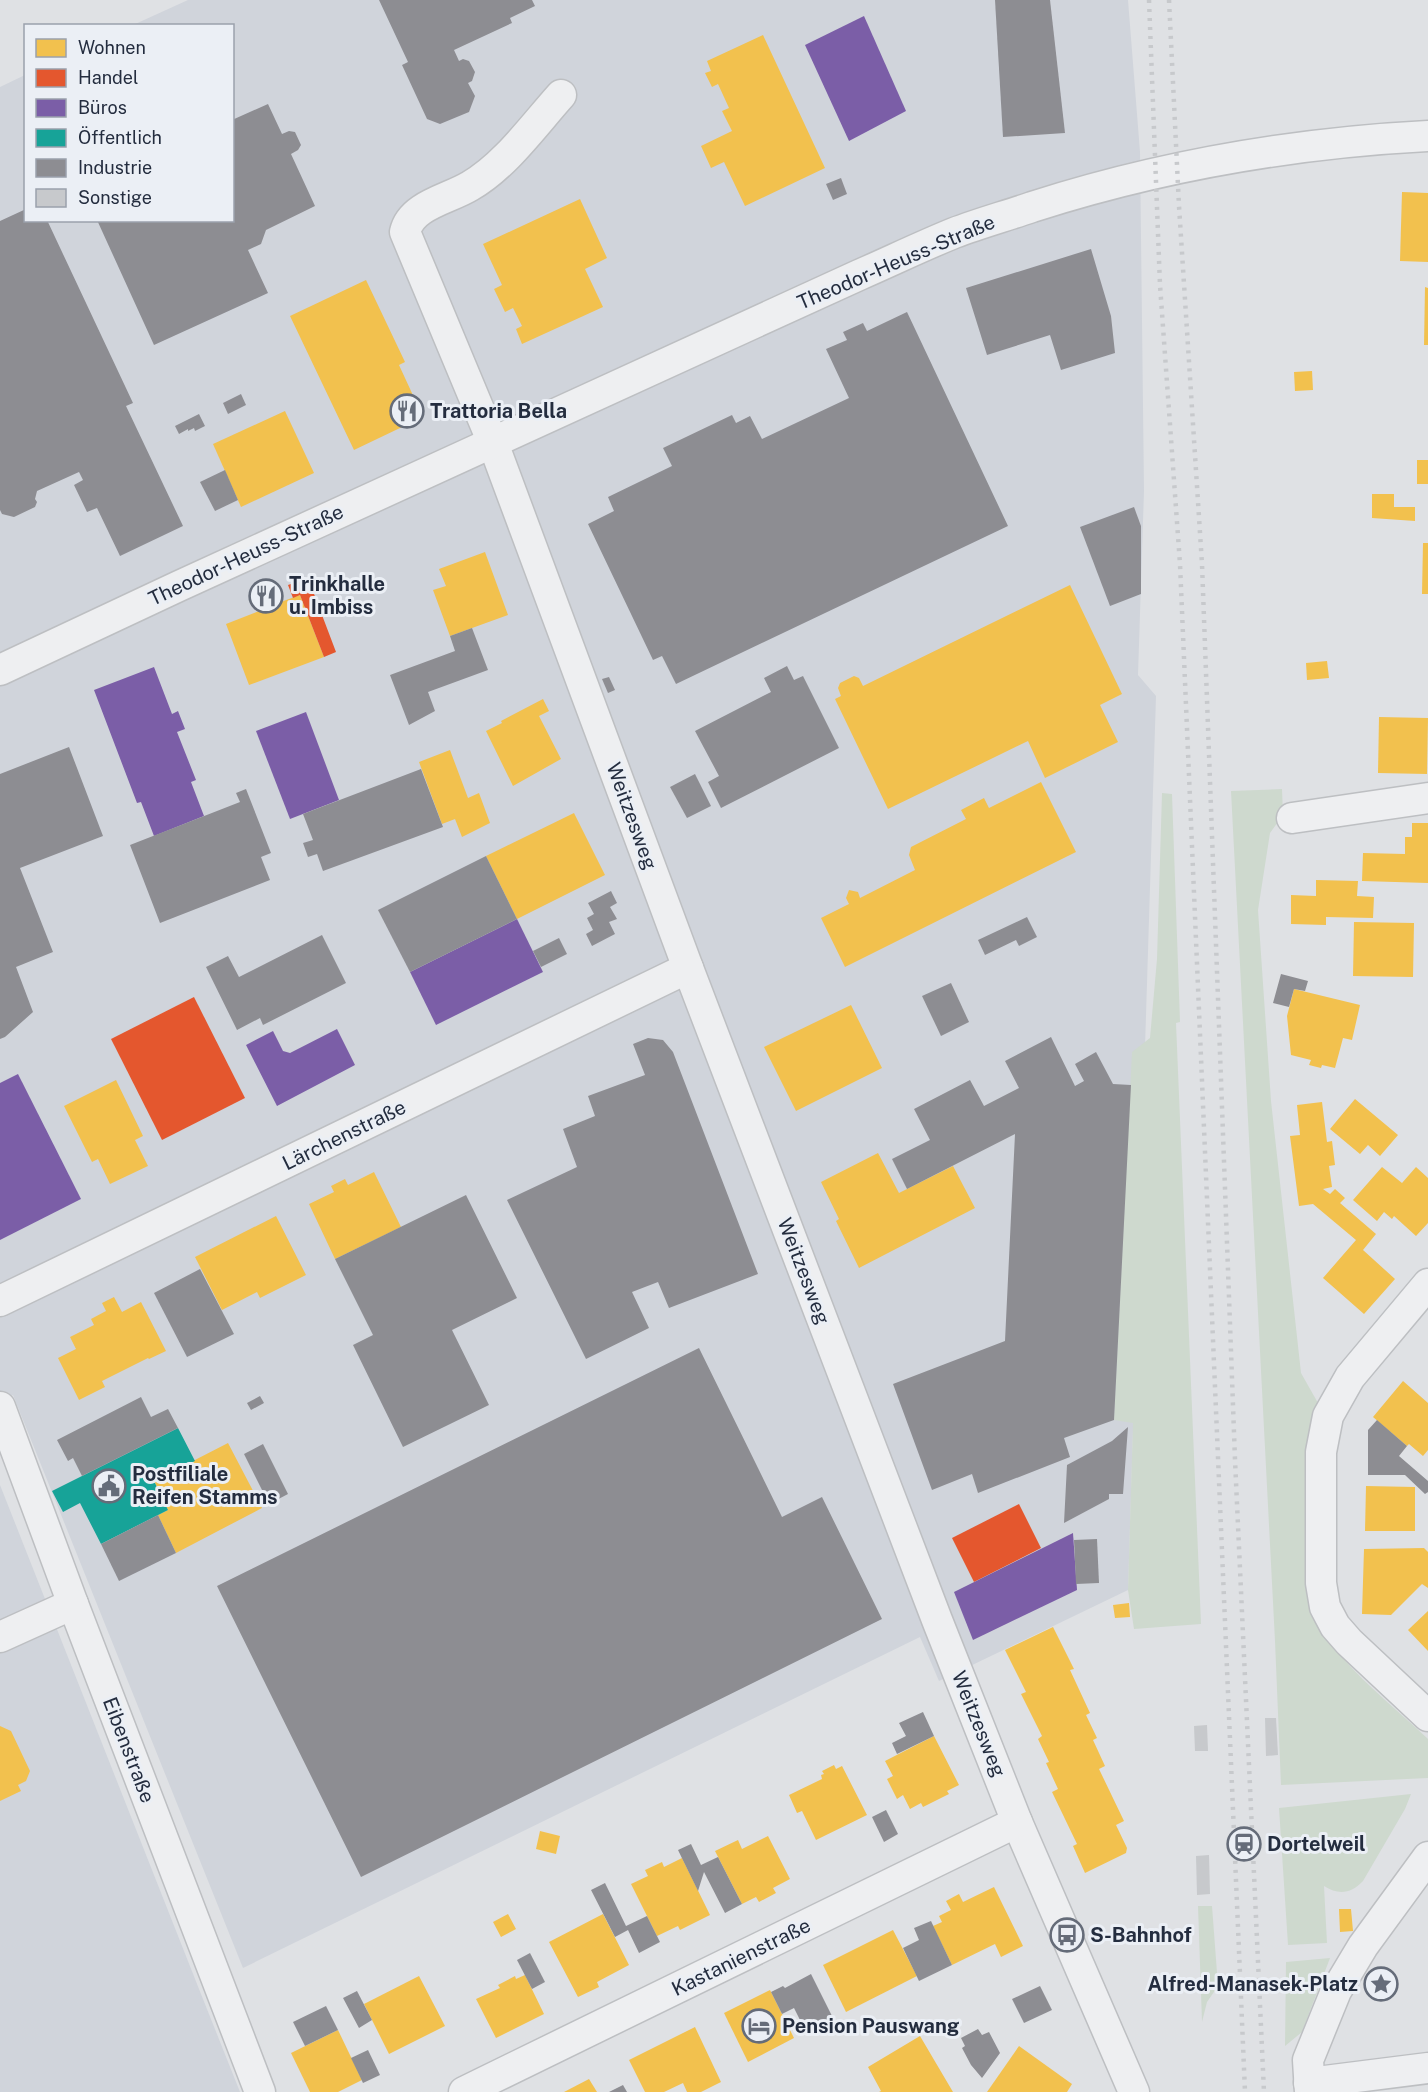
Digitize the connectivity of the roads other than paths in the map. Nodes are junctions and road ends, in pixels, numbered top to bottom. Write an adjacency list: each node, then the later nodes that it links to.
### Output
1 (561, 95): 3 (street)
2 (1428, 136): 3 (street, Theodor-Heuss-Straße)
3 (493, 443): 4 (street, Theodor-Heuss-Straße); 7 (street, Weitzesweg)
4 (0, 670)
5 (1428, 798): 6 (street)
6 (1293, 818)
7 (688, 968): 9 (street, Lärchenstraße); 14 (street, Weitzesweg)
8 (1428, 1284): 13 (street)
9 (0, 1301)
10 (0, 1407): 11 (street, Eibenstraße)
11 (73, 1604): 12 (street); 18 (street, Eibenstraße)
12 (0, 1637)
13 (1428, 1716)
14 (1017, 1821): 19 (street, Kastanienstraße); 20 (street, Weitzesweg)
15 (1428, 1857): 17 (street)
16 (1428, 2068): 17 (street)
17 (1309, 2088)
18 (260, 2092)
19 (464, 2092)
20 (1134, 2092)

